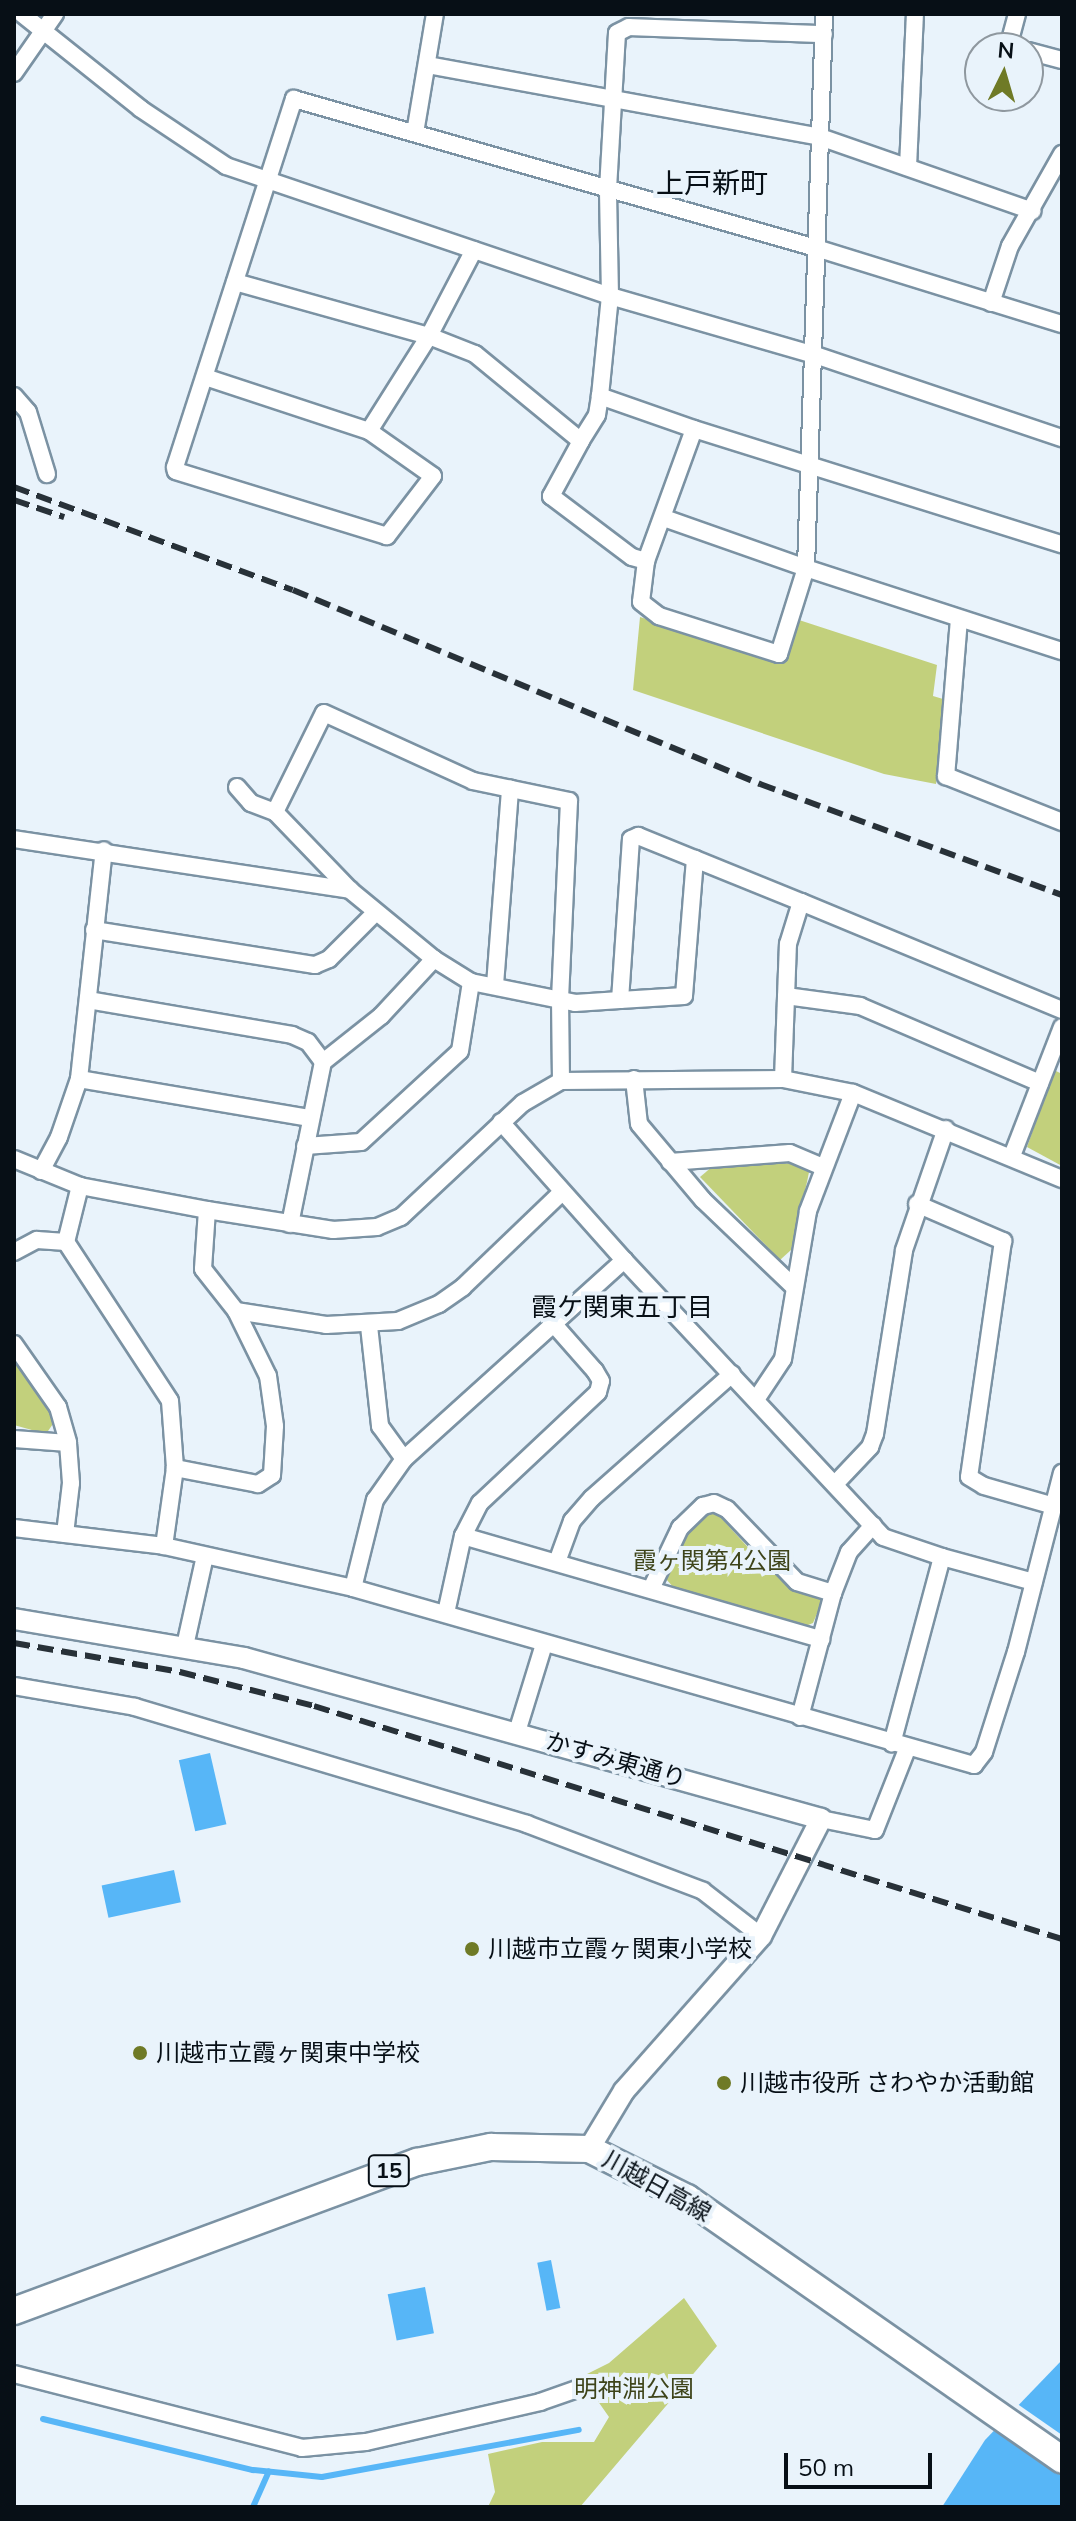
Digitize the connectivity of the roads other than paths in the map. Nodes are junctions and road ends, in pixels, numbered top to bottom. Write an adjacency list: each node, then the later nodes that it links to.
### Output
1 (22, 14): 6 (street)
2 (55, 14): 6 (street)
3 (435, 14): 8 (street)
4 (824, 14): 7 (street)
5 (915, 14): 14 (street)
6 (42, 30): 9 (street); 15 (street)
7 (824, 34): 10 (street); 12 (street)
8 (428, 65): 10 (street); 11 (street)
9 (14, 73)
10 (612, 100): 12 (street); 16 (street)
11 (415, 133): 15 (street); 16 (street)
12 (820, 137): 14 (street); 18 (street)
13 (1062, 154): 17 (street)
14 (908, 167): 17 (street)
15 (267, 182): 19 (street); 20 (street)
16 (608, 189): 18 (street); 21 (street)
17 (1032, 211): 22 (street)
18 (816, 248): 22 (street); 25 (street)
19 (474, 250): 21 (street); 24 (street)
20 (235, 282): 24 (street); 26 (street)
21 (610, 296): 25 (street); 28 (street)
22 (991, 303): 23 (street)
23 (1062, 324)
24 (429, 336): 30 (street); 32 (street)
25 (815, 355): 31 (street); 33 (street)
26 (205, 377): 30 (street); 30 (street)
27 (14, 396): 34 (street)
28 (600, 396): 29 (street); 32 (street)
29 (694, 429): 33 (street); 35 (street)
30 (369, 431)
31 (1062, 438)
32 (581, 441): 37 (street)
33 (811, 466): 36 (street); 38 (street)
34 (47, 474)
35 (664, 518): 37 (street); 38 (street)
36 (1062, 544)
37 (646, 561): 38 (street)
38 (806, 568): 39 (street)
39 (959, 619): 40 (street); 44 (street)
40 (1062, 651)
41 (237, 787): 43 (street)
42 (510, 789): 43 (street); 54 (street); 56 (street)
43 (275, 812): 48 (street)
44 (1062, 822)
45 (14, 839): 46 (street)
46 (104, 850): 48 (street); 51 (street)
47 (695, 859): 49 (street); 58 (street); 58 (street)
48 (350, 890): 50 (street)
49 (801, 902): 55 (street); 59 (street)
50 (376, 912): 51 (street); 52 (street)
51 (94, 930): 57 (street)
52 (434, 959): 53 (street); 61 (street)
53 (471, 982): 54 (street); 71 (street)
54 (495, 985): 56 (street)
55 (786, 996): 64 (street); 66 (street)
56 (560, 999): 58 (street); 65 (street)
57 (88, 1000): 61 (street); 62 (street)
58 (620, 1000)
59 (1062, 1010)
60 (1062, 1027): 66 (street)
61 (323, 1062): 68 (street)
62 (79, 1079): 68 (street); 76 (street)
63 (634, 1079): 64 (street); 65 (street); 74 (street)
64 (783, 1079): 67 (street)
65 (561, 1081): 69 (street)
66 (1040, 1083): 72 (street)
67 (853, 1093): 70 (street); 75 (street)
68 (309, 1118): 71 (street)
69 (501, 1122): 79 (street); 82 (street)
70 (946, 1129): 72 (street); 80 (street)
71 (305, 1146): 82 (street)
72 (1012, 1156): 77 (street)
73 (14, 1159): 76 (street)
74 (670, 1162): 75 (street); 86 (street)
75 (823, 1167): 86 (street)
76 (41, 1171): 78 (street)
77 (1062, 1179)
78 (80, 1186): 81 (street); 83 (street)
79 (562, 1192): 85 (street); 89 (street)
80 (917, 1204): 98 (street); 99 (street)
81 (207, 1210): 82 (street); 87 (street)
82 (290, 1224)
83 (66, 1242): 84 (street); 96 (street)
84 (14, 1252)
85 (624, 1260): 88 (street); 91 (street)
86 (793, 1286): 92 (street)
87 (236, 1311): 89 (street); 96 (street)
88 (551, 1321): 95 (street); 103 (street)
89 (369, 1326): 95 (street)
90 (14, 1344): 94 (street)
91 (732, 1374): 92 (street); 107 (street)
92 (757, 1398): 98 (street)
93 (14, 1439): 94 (street)
94 (68, 1443): 102 (street)
95 (404, 1459): 109 (street)
96 (175, 1468): 104 (street)
97 (1062, 1473): 99 (street)
98 (836, 1483): 100 (street)
99 (1054, 1506): 108 (street)
100 (873, 1525): 106 (street); 111 (street)
101 (14, 1528): 102 (street)
102 (65, 1534): 104 (street)
103 (463, 1536): 107 (street); 112 (street)
104 (164, 1546): 105 (street)
105 (205, 1556): 109 (street); 116 (street)
106 (942, 1557): 108 (street); 120 (street)
107 (557, 1562): 110 (street)
108 (1034, 1582): 120 (street)
109 (353, 1588): 112 (street)
110 (651, 1589): 111 (street); 114 (street)
111 (833, 1593): 114 (street)
112 (446, 1613): 115 (street)
113 (14, 1619): 116 (street, かすみ東通り)
114 (821, 1639): 118 (street)
115 (544, 1644): 118 (street); 119 (street)
116 (185, 1646): 119 (street, かすみ東通り)
117 (14, 1686): 122 (street)
118 (800, 1717): 120 (street)
119 (517, 1732): 121 (street, かすみ東通り)
120 (900, 1746): 121 (street)
121 (821, 1819): 122 (street)
122 (761, 1936): 123 (street)
123 (589, 2149): 124 (main road, 川越日高線 / 15); 127 (main road, 川越日高線 / 15)
124 (14, 2311)
125 (16, 2379): 126 (street)
126 (580, 2388)
127 (1062, 2460)

